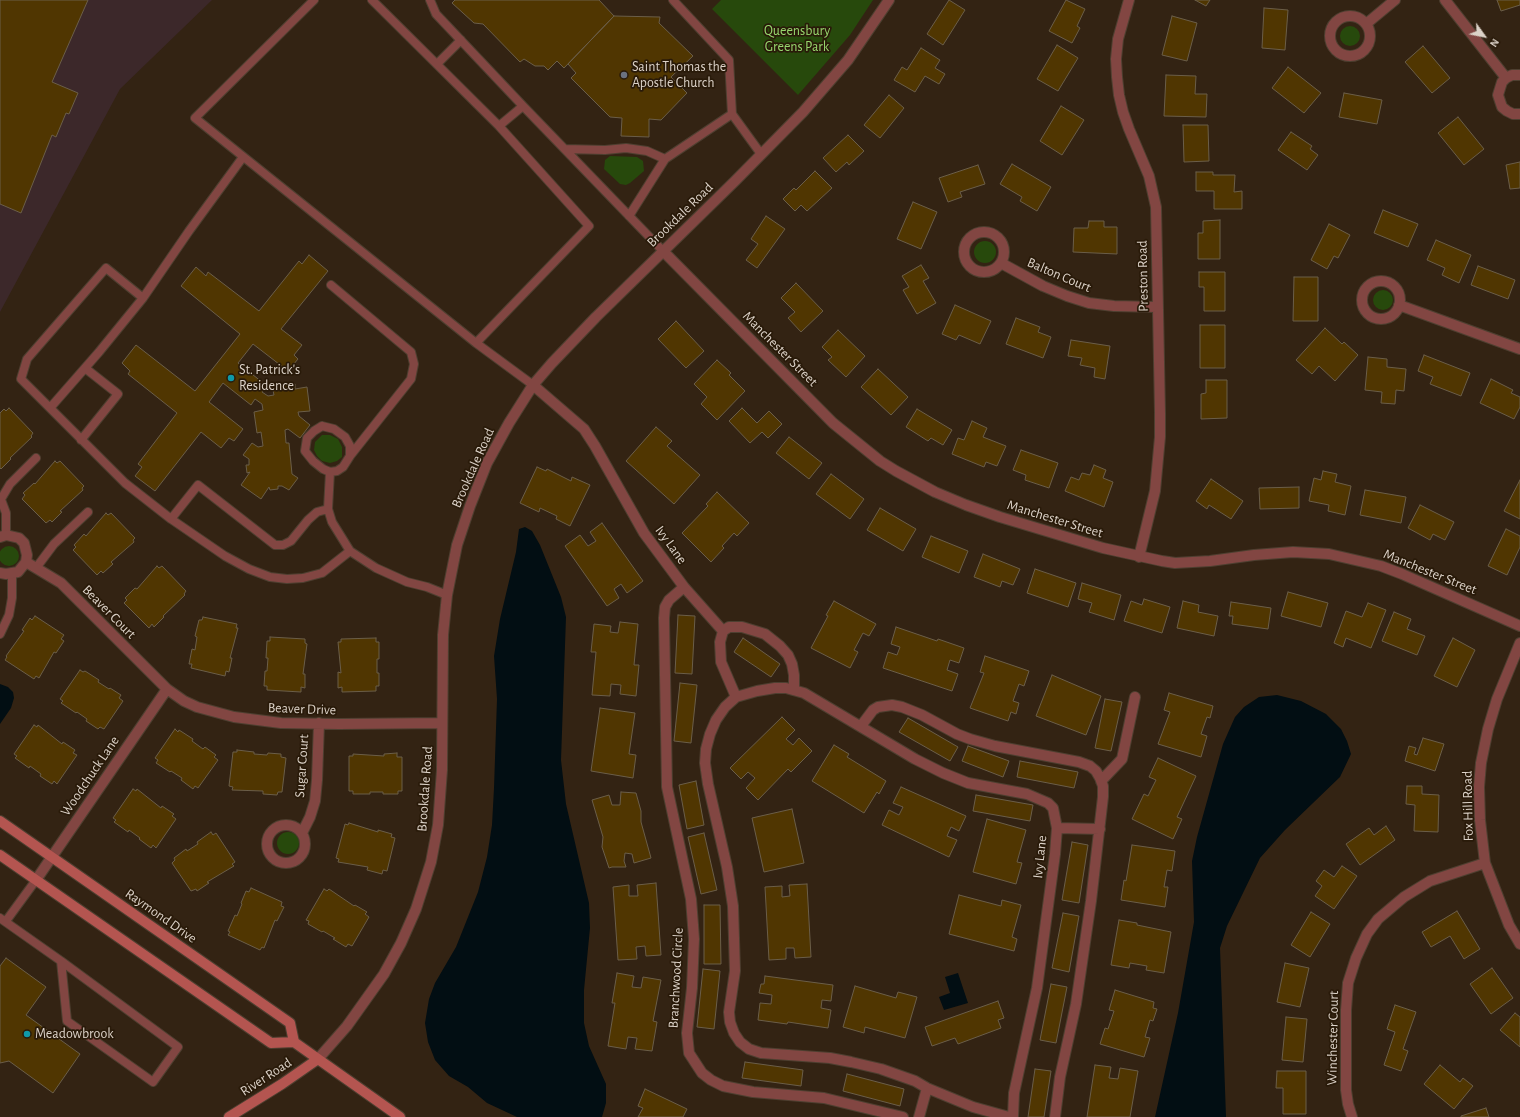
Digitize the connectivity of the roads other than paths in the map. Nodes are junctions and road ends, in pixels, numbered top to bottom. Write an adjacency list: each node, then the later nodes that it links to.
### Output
1 (314, 0): 20 (lane)
2 (372, 0): 11 (lane)
3 (430, 0): 10 (lane)
4 (673, 0): 15 (lane)
5 (889, 0): 19 (street, Brookdale Road)
6 (1129, 0): 28 (street, Preston Road)
7 (1395, 0): 9 (street)
8 (1445, 0): 13 (street)
9 (1366, 24): 9 (street)
10 (461, 40): 11 (lane); 14 (lane)
11 (437, 64): 17 (lane)
12 (1520, 75): 13 (street)
13 (1506, 78): 16 (street)
14 (523, 106): 17 (lane); 18 (lane)
15 (732, 114): 19 (lane); 21 (lane)
16 (1520, 114)
17 (499, 126): 29 (lane)
18 (565, 149): 21 (lane); 22 (lane)
19 (761, 154): 23 (street, Brookdale Road)
20 (243, 157): 26 (lane); 29 (lane)
21 (665, 159): 22 (lane)
22 (629, 216): 23 (lane)
23 (663, 251): 32 (street, Brookdale Road); 44 (street, Manchester Street)
24 (1001, 263): 28 (street, Balton Court)
25 (331, 285): 35 (lane)
26 (143, 298): 31 (lane); 33 (lane)
27 (1399, 305): 30 (street)
28 (1157, 307): 44 (street, Preston Road)
29 (476, 343): 32 (lane)
30 (1520, 350)
31 (85, 368): 33 (lane); 34 (lane)
32 (533, 385): 49 (street, Ivy Lane); 50 (street, Brookdale Road)
33 (50, 408): 34 (lane)
34 (81, 440): 41 (lane)
35 (350, 456): 37 (lane); 37 (lane)
36 (36, 458): 38 (lane)
37 (330, 472): 39 (lane)
38 (1, 498): 42 (lane)
39 (328, 509): 41 (lane); 43 (lane)
40 (88, 512): 46 (lane)
41 (171, 519): 43 (lane)
42 (3, 536): 45 (street)
43 (350, 551): 50 (lane)
44 (1139, 557): 51 (street, Manchester Street)
45 (26, 562): 46 (street, Beaver Court); 48 (street)
46 (36, 568): 55 (street, Beaver Court)
47 (0, 573): 48 (street)
48 (12, 574): 53 (lane)
49 (684, 587): 52 (street, Ivy Lane); 79 (street, Branchwood Circle)
50 (447, 595): 60 (street, Brookdale Road)
51 (1520, 626)
52 (723, 632): 56 (street); 57 (street)
53 (0, 634)
54 (1520, 643): 69 (street, Fox Hill Road)
55 (167, 689): 59 (street, Beaver Drive); 68 (street, Woodchuck Lane)
56 (794, 690): 57 (street, Ivy Lane); 61 (street, Ivy Lane)
57 (736, 697): 76 (street)
58 (1135, 697): 62 (street)
59 (319, 723): 60 (street, Beaver Drive); 66 (street, Sugar Court)
60 (442, 723): 75 (street, Brookdale Road)
61 (861, 726): 62 (street); 64 (street, Ivy Lane)
62 (1101, 781): 65 (street)
63 (0, 821): 68 (street, Raymond Drive)
64 (1057, 828): 65 (street); 82 (street, Ivy Lane)
65 (1100, 829): 83 (street)
66 (302, 833)
67 (0, 855): 70 (street)
68 (51, 857): 70 (street, Woodchuck Lane); 74 (street, Raymond Drive)
69 (1485, 864): 72 (street, Fox Hill Road); 84 (street, Winchester Court)
70 (36, 880): 71 (lane); 74 (street)
71 (3, 920): 73 (lane)
72 (1520, 944)
73 (61, 961): 73 (lane)
74 (294, 1042): 75 (street)
75 (318, 1059): 77 (street, River Road); 78 (street)
76 (927, 1088): 80 (street); 81 (street)
77 (229, 1117)
78 (400, 1117)
79 (903, 1117)
80 (919, 1117)
81 (1010, 1117)
82 (1013, 1117)
83 (1056, 1117)
84 (1352, 1117)

